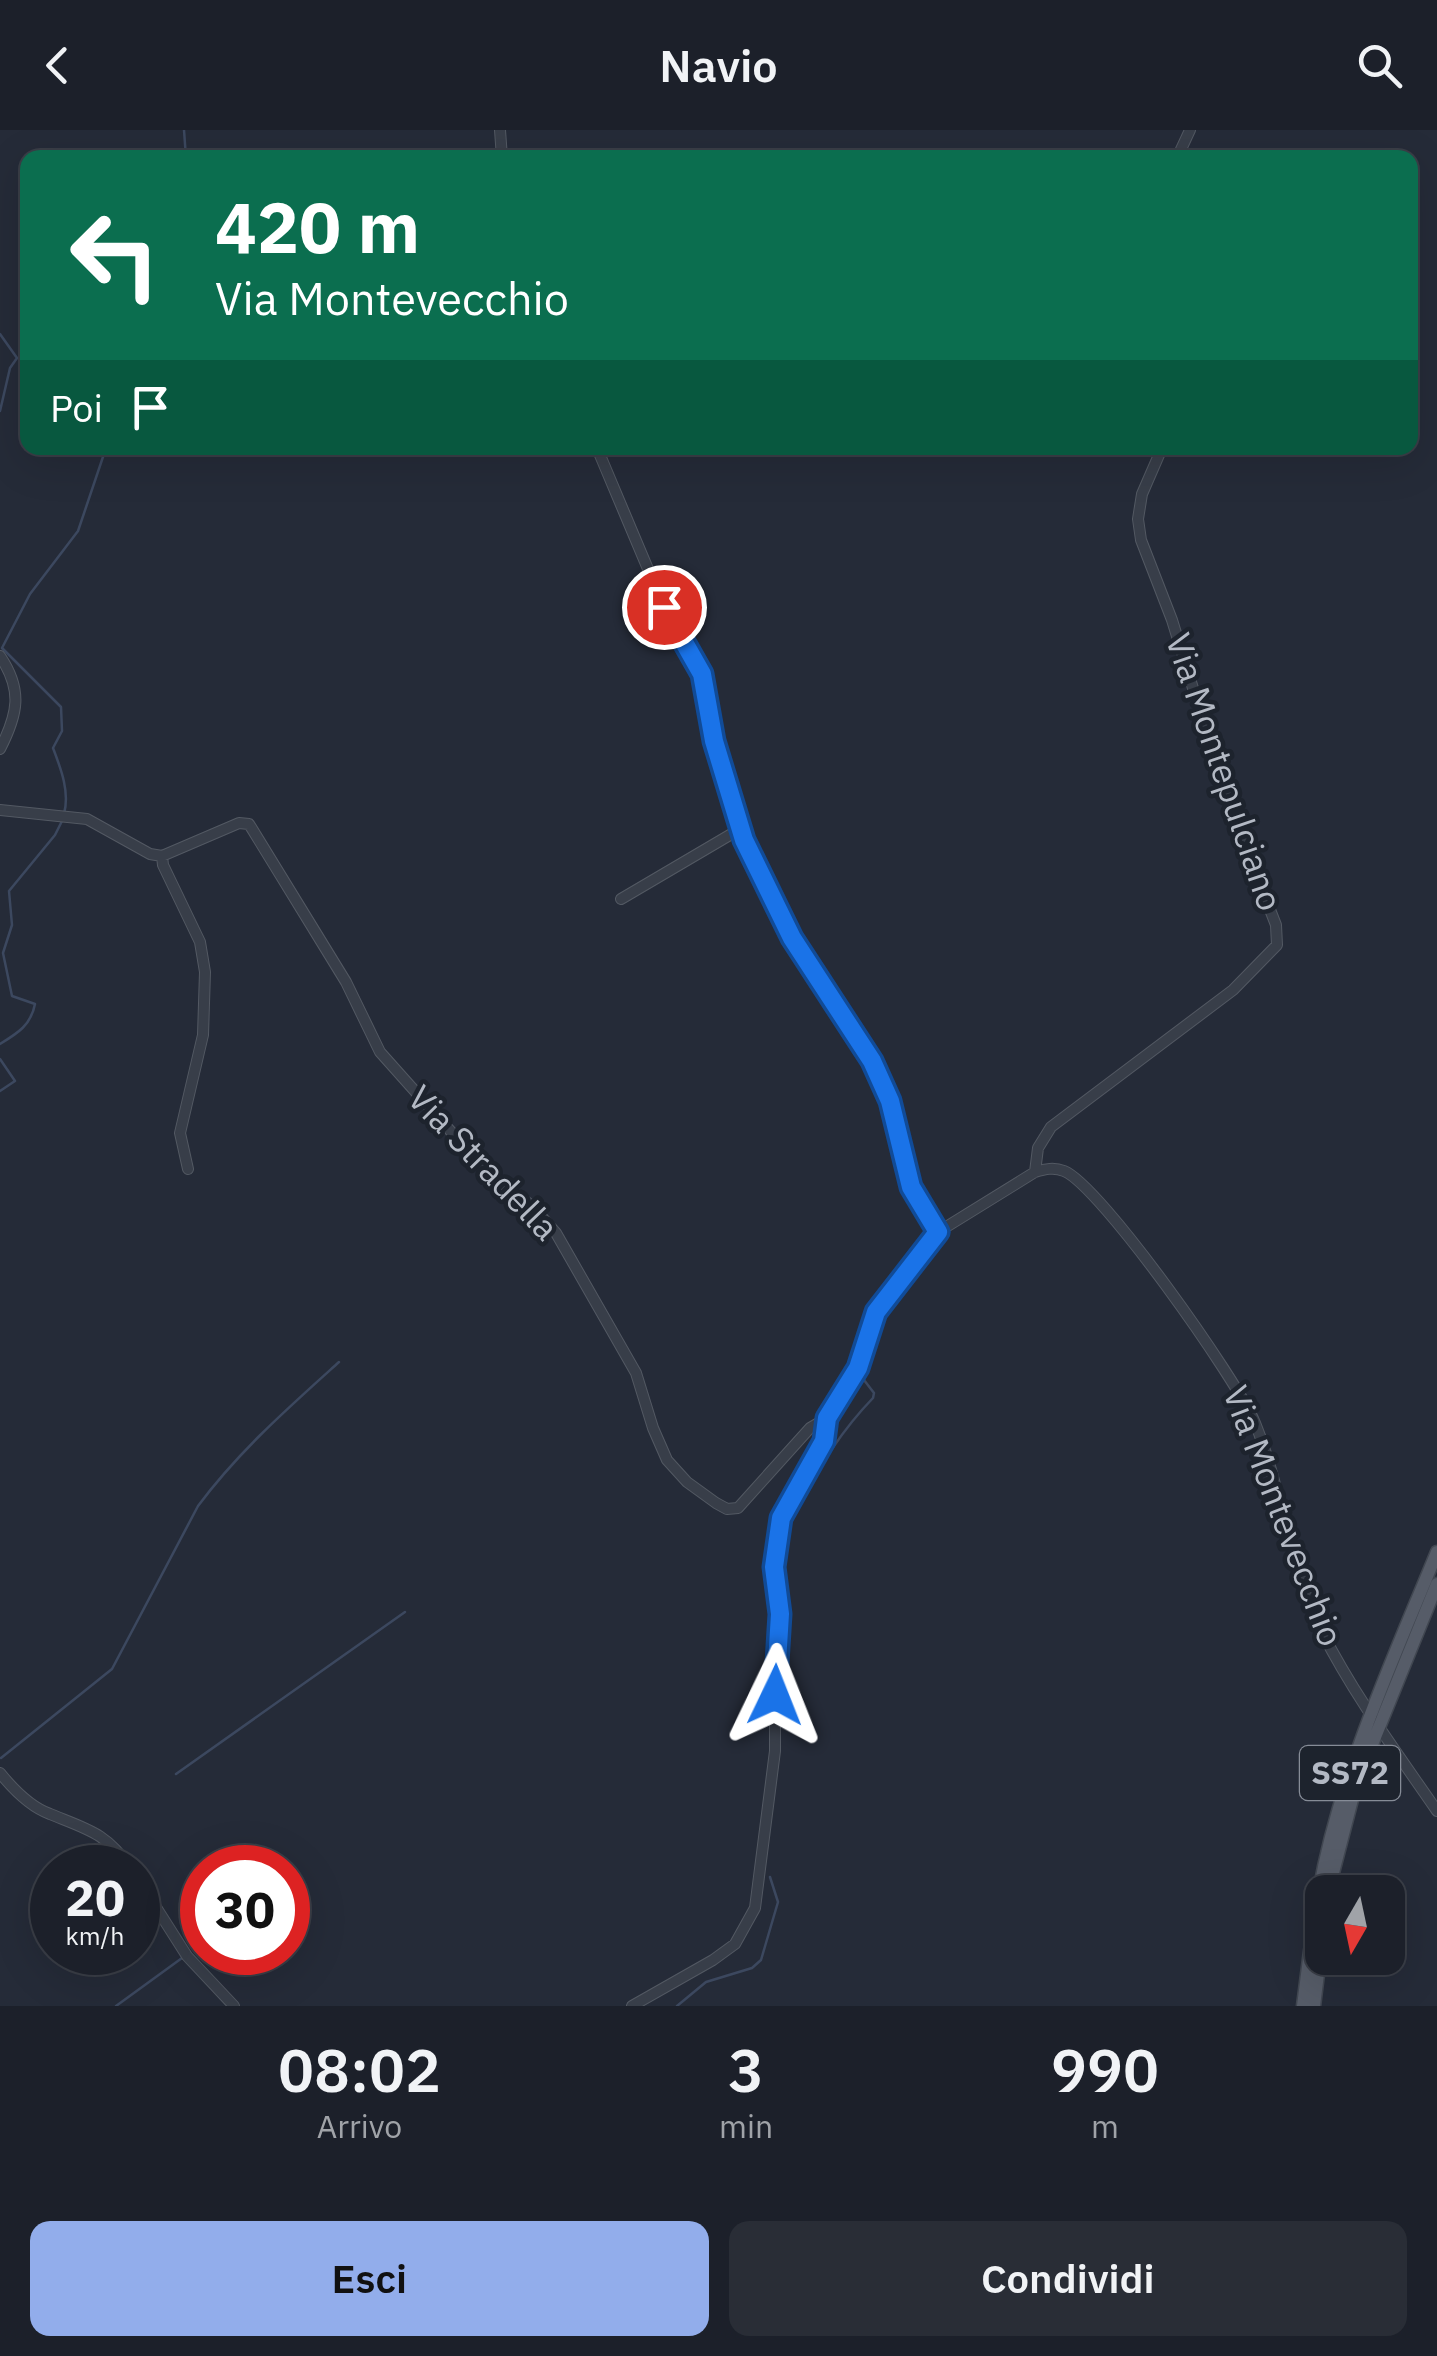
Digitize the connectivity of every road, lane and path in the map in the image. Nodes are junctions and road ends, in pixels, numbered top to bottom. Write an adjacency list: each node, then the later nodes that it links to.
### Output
1 (600, 455): 6 (street)
2 (1159, 455): 10 (street, Via Montepulciano)
3 (0, 656): 4 (street)
4 (0, 749)
5 (0, 810): 7 (street)
6 (740, 828): 8 (street); 11 (street)
7 (162, 856): 9 (street); 12 (street, Via Stradella)
8 (621, 899)
9 (188, 1170)
10 (1035, 1172): 11 (street); 15 (street, Via Montevecchio)
11 (938, 1232): 12 (street)
12 (827, 1418): 24 (street)
13 (1437, 1552): 15 (main road, SS72)
14 (1437, 1584): 16 (main road, SS72)
15 (1371, 1713): 16 (street, Via Montevecchio); 25 (main road, SS72)
16 (1379, 1727): 18 (street, Via Montevecchio); 20 (main road, SS72)
17 (0, 1773): 19 (street)
18 (1437, 1810)
19 (112, 1845)
20 (1332, 1875)
21 (160, 1914): 23 (street)
22 (1318, 1975): 26 (main road)
23 (234, 2006)
24 (632, 2006)
25 (1303, 2006)
26 (1314, 2006)

